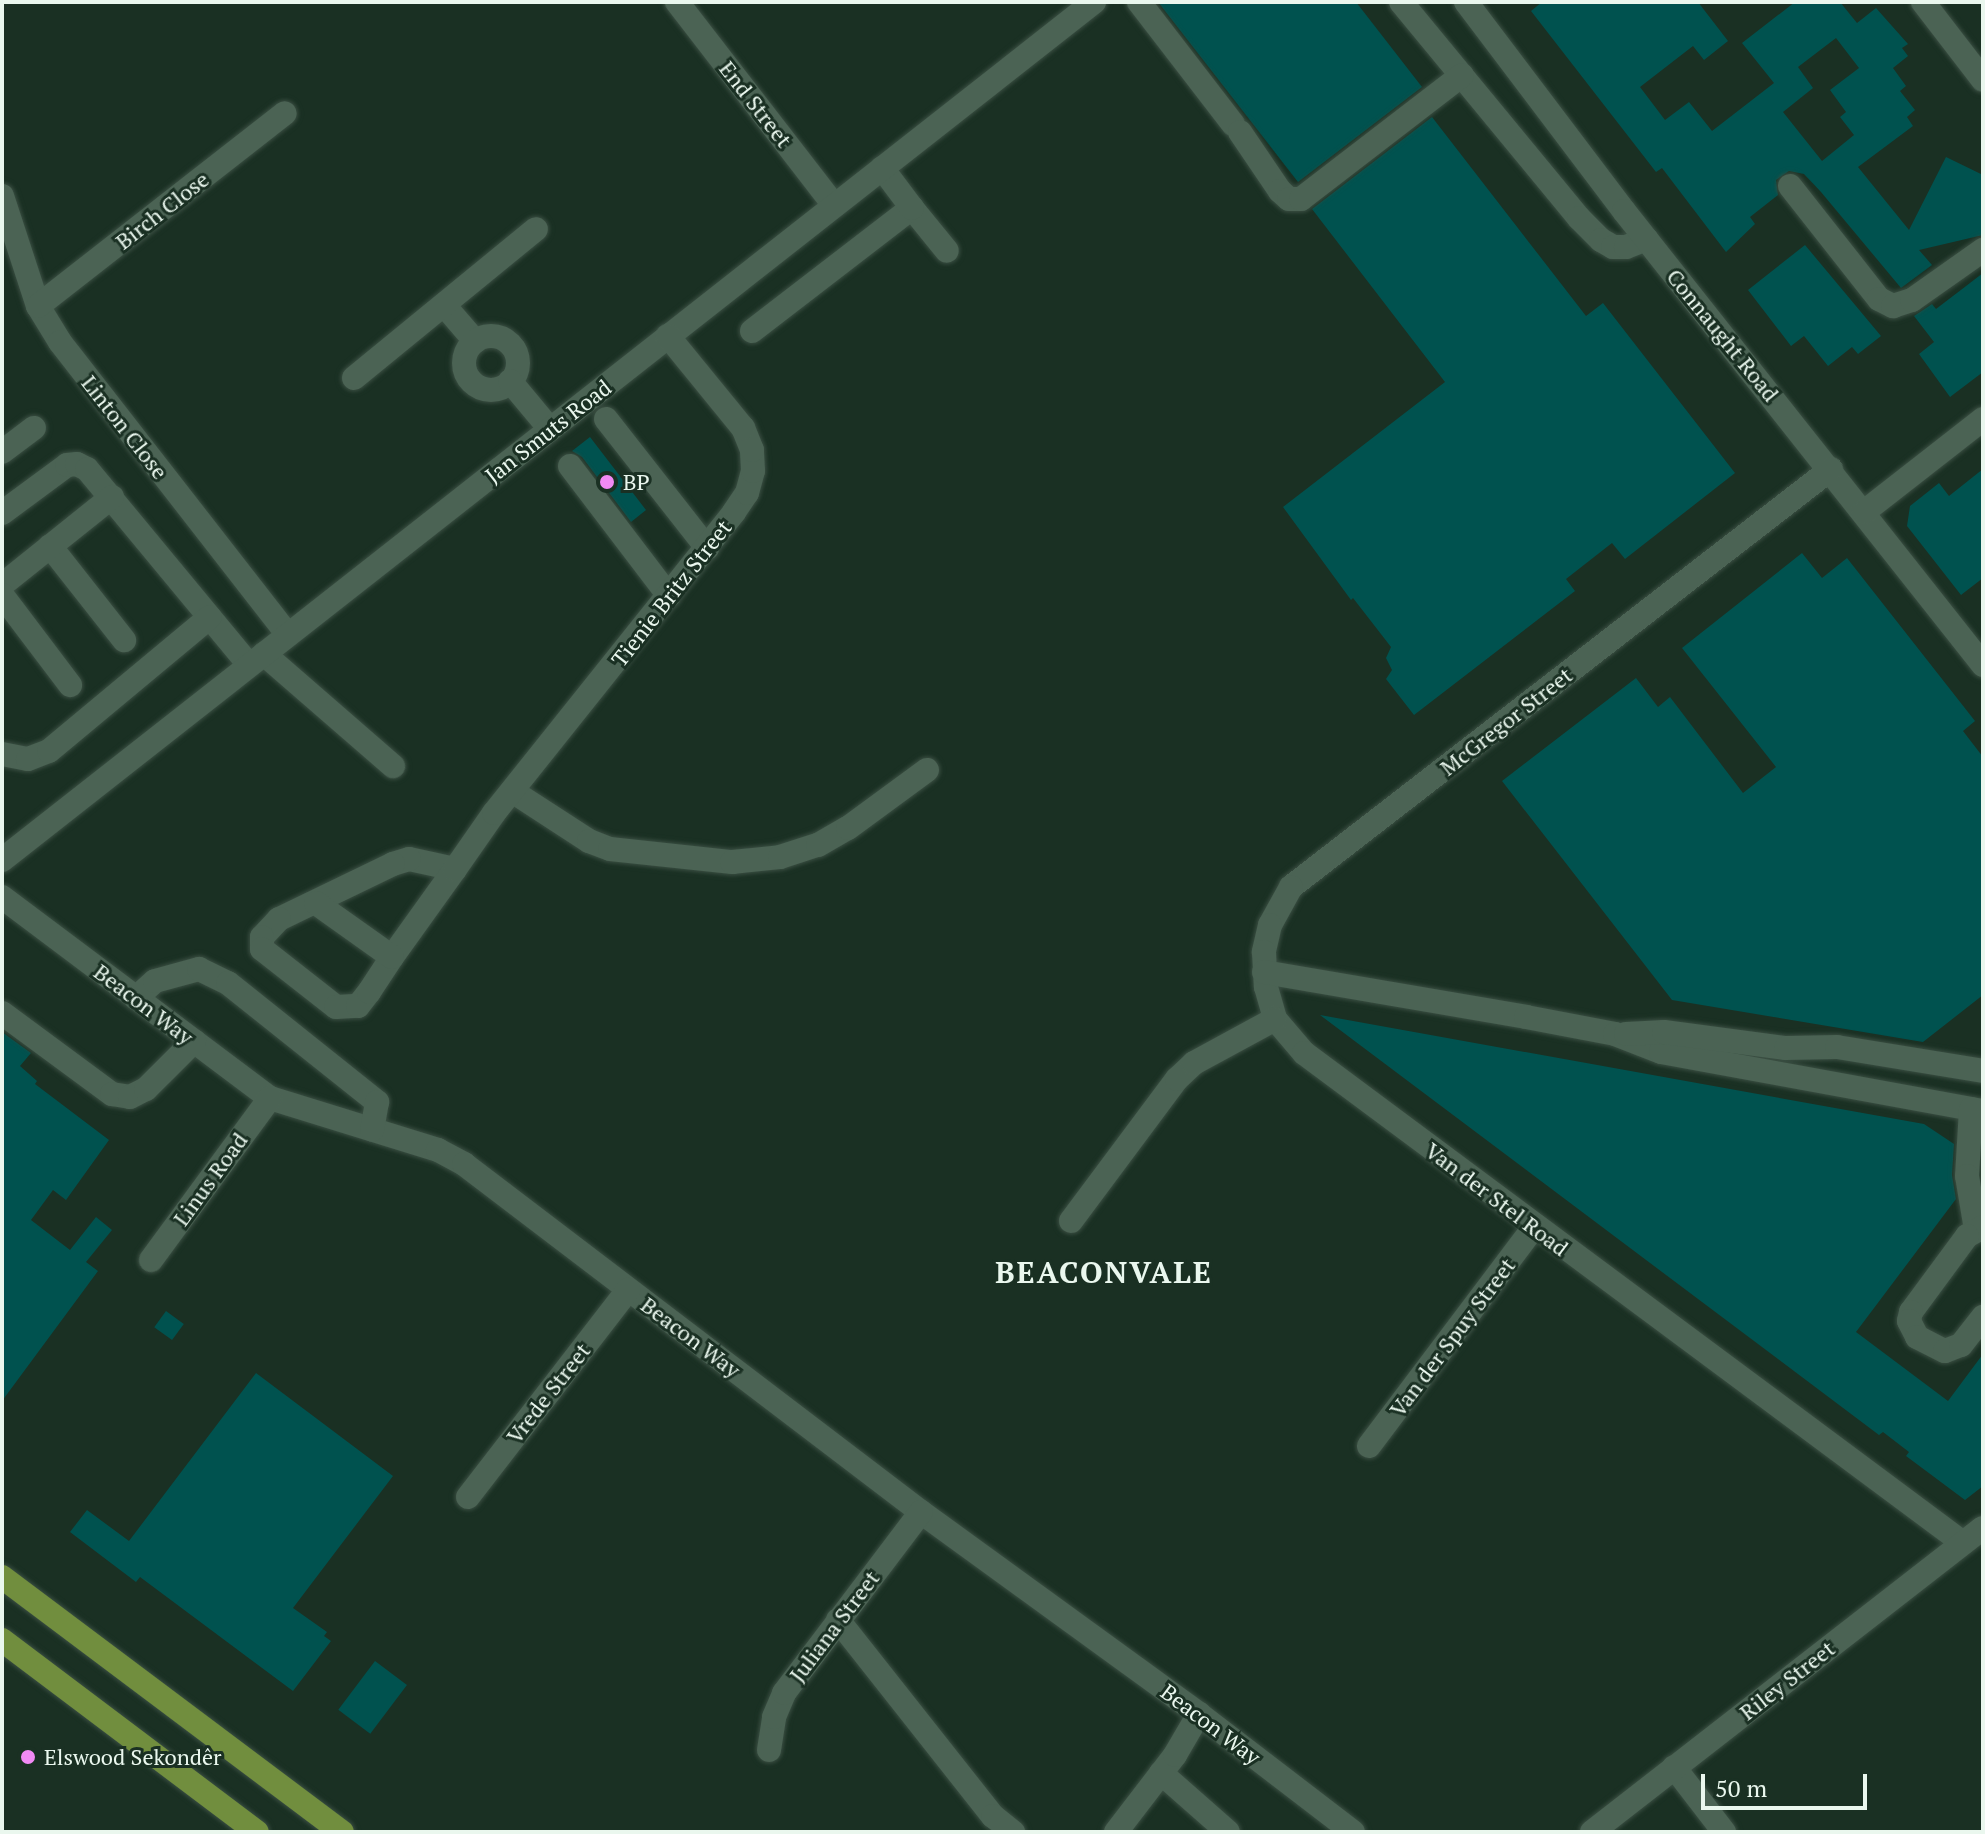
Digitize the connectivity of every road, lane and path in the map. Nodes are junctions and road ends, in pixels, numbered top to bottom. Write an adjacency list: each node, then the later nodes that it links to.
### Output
1 (677, 2): 15 (street, End Street)
2 (1094, 2): 12 (street, Jan Smuts Road)
3 (1139, 2): 7 (street)
4 (1401, 2): 7 (street)
5 (1466, 2): 10 (street, Connaught Road)
6 (1923, 2): 8 (street)
7 (1462, 75): 11 (street)
8 (1983, 80)
9 (285, 113): 22 (street, Birch Close)
10 (1560, 126): 11 (street); 18 (street, Connaught Road)
11 (1526, 154): 18 (street)
12 (882, 168): 15 (street, Jan Smuts Road); 16 (street)
13 (1790, 186): 19 (street)
14 (2, 196): 22 (street, Linton Close)
15 (834, 205): 24 (street, Jan Smuts Road)
16 (912, 208): 20 (street); 23 (street)
17 (536, 229): 21 (street)
18 (1647, 239): 34 (street, Connaught Road)
19 (1983, 250)
20 (947, 251)
21 (444, 305): 25 (street); 26 (street)
22 (38, 306): 44 (street, Linton Close)
23 (752, 331)
24 (668, 336): 31 (street, Jan Smuts Road); 39 (street, Tienie Britz Street)
25 (475, 341): 27 (street); 27 (street)
26 (354, 378)
27 (510, 381): 31 (street)
28 (606, 419): 39 (street)
29 (1983, 419): 36 (street)
30 (34, 428): 32 (street)
31 (550, 429): 44 (street, Jan Smuts Road)
32 (2, 452)
33 (570, 466): 42 (street)
34 (1831, 469): 36 (street, Connaught Road); 58 (street, McGregor Street)
35 (112, 497): 37 (street); 38 (street); 43 (street)
36 (1864, 512): 47 (street, Connaught Road)
37 (2, 513)
38 (50, 546): 40 (street); 45 (street)
39 (707, 548): 42 (street, Tienie Britz Street)
40 (2, 585)
41 (2, 595): 48 (street)
42 (669, 596): 52 (street, Tienie Britz Street)
43 (210, 617): 46 (street); 49 (street)
44 (288, 635): 46 (street, Jan Smuts Road)
45 (124, 640)
46 (257, 660): 50 (street); 53 (street, Jan Smuts Road)
47 (1983, 665)
48 (70, 685)
49 (2, 754)
50 (393, 766)
51 (927, 770): 52 (street)
52 (512, 791): 54 (street, Tienie Britz Street)
53 (2, 860)
54 (455, 869): 56 (street); 57 (street, Tienie Britz Street)
55 (2, 897): 59 (street, Beacon Way)
56 (316, 903): 57 (street); 57 (street, Tienie Britz Street)
57 (392, 957)
58 (1264, 972): 61 (street, McGregor Street); 62 (street)
59 (136, 998): 63 (street, Beacon Way); 67 (street)
60 (2, 1013): 63 (street)
61 (1275, 1019): 68 (street); 69 (street, Van der Stel Road)
62 (1615, 1034): 64 (street); 66 (street)
63 (194, 1041): 65 (street, Beacon Way)
64 (1983, 1071)
65 (270, 1098): 67 (street, Beacon Way); 71 (street, Linus Road)
66 (1977, 1110): 70 (street)
67 (372, 1130): 72 (street, Beacon Way)
68 (1071, 1221)
69 (1534, 1227): 74 (street, Van der Spuy Street); 78 (street, Van der Stel Road)
70 (1979, 1229): 73 (street)
71 (151, 1260)
72 (628, 1290): 75 (street, Vrede Street); 76 (street, Beacon Way)
73 (1983, 1317)
74 (1369, 1446)
75 (468, 1497)
76 (921, 1512): 80 (street, Juliana Street); 82 (street, Beacon Way)
77 (1983, 1528): 78 (street, Riley Street)
78 (1963, 1543): 84 (street, Riley Street)
79 (2, 1577): 87 (main road)
80 (838, 1620): 83 (street, Juliana Street); 88 (street)
81 (2, 1640): 86 (main road)
82 (1199, 1714): 85 (street); 91 (street, Beacon Way)
83 (769, 1750)
84 (1674, 1767): 92 (street, Riley Street); 93 (street)
85 (1161, 1773): 89 (street); 90 (street)
86 (257, 1832)
87 (342, 1832)
88 (1013, 1832)
89 (1116, 1832)
90 (1228, 1832)
91 (1353, 1832)
92 (1592, 1832)
93 (1724, 1832)

